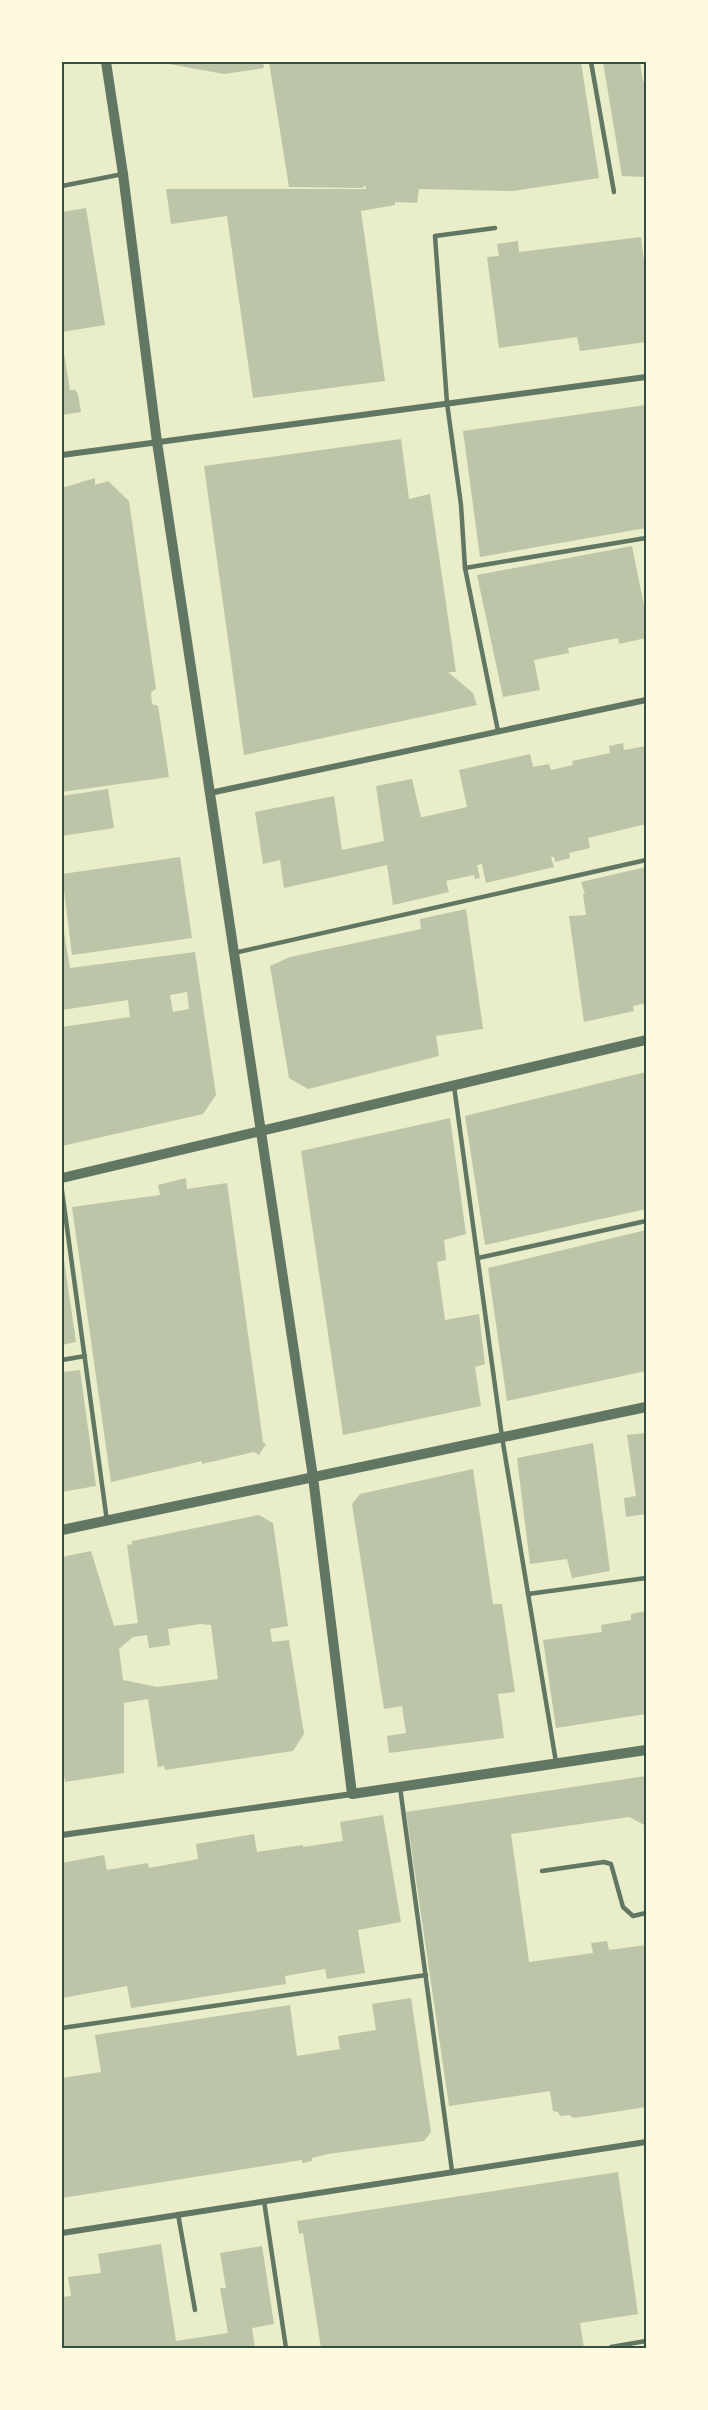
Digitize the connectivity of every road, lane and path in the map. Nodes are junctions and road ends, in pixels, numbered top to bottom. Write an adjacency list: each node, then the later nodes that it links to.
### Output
1 (106, 62): 3 (street)
2 (591, 62): 5 (lane)
3 (123, 174): 4 (lane); 9 (street)
4 (62, 186)
5 (615, 192)
6 (495, 228): 8 (lane)
7 (646, 376): 8 (street)
8 (447, 404): 9 (street); 12 (lane)
9 (157, 442): 10 (street); 15 (street)
10 (62, 455)
11 (646, 538): 12 (lane)
12 (465, 568): 14 (lane)
13 (646, 700): 14 (street)
14 (498, 731): 15 (street)
15 (210, 793): 17 (street)
16 (646, 860): 17 (lane)
17 (233, 954): 20 (street)
18 (646, 1040): 19 (street)
19 (454, 1084): 20 (street); 24 (lane)
20 (261, 1131): 21 (street); 29 (street)
21 (62, 1178)
22 (62, 1191): 25 (lane)
23 (646, 1221): 24 (lane)
24 (478, 1258): 28 (lane)
25 (85, 1356): 26 (lane); 30 (lane)
26 (62, 1360)
27 (646, 1407): 28 (street)
28 (502, 1437): 29 (street); 33 (lane)
29 (313, 1477): 30 (street); 37 (street)
30 (107, 1521): 31 (street)
31 (62, 1530)
32 (646, 1578): 33 (lane)
33 (528, 1594): 35 (lane)
34 (646, 1749): 35 (street)
35 (556, 1762): 36 (street)
36 (400, 1785): 37 (street); 41 (lane)
37 (352, 1794): 38 (street)
38 (62, 1835)
39 (542, 1870): 40 (lane)
40 (646, 1913)
41 (426, 1975): 42 (lane); 44 (lane)
42 (62, 2028)
43 (646, 2142): 44 (street)
44 (452, 2171): 45 (street)
45 (264, 2200): 46 (street); 51 (lane)
46 (178, 2214): 47 (street); 48 (lane)
47 (62, 2233)
48 (195, 2310)
49 (646, 2341): 50 (lane)
50 (611, 2347)
51 (286, 2349)

